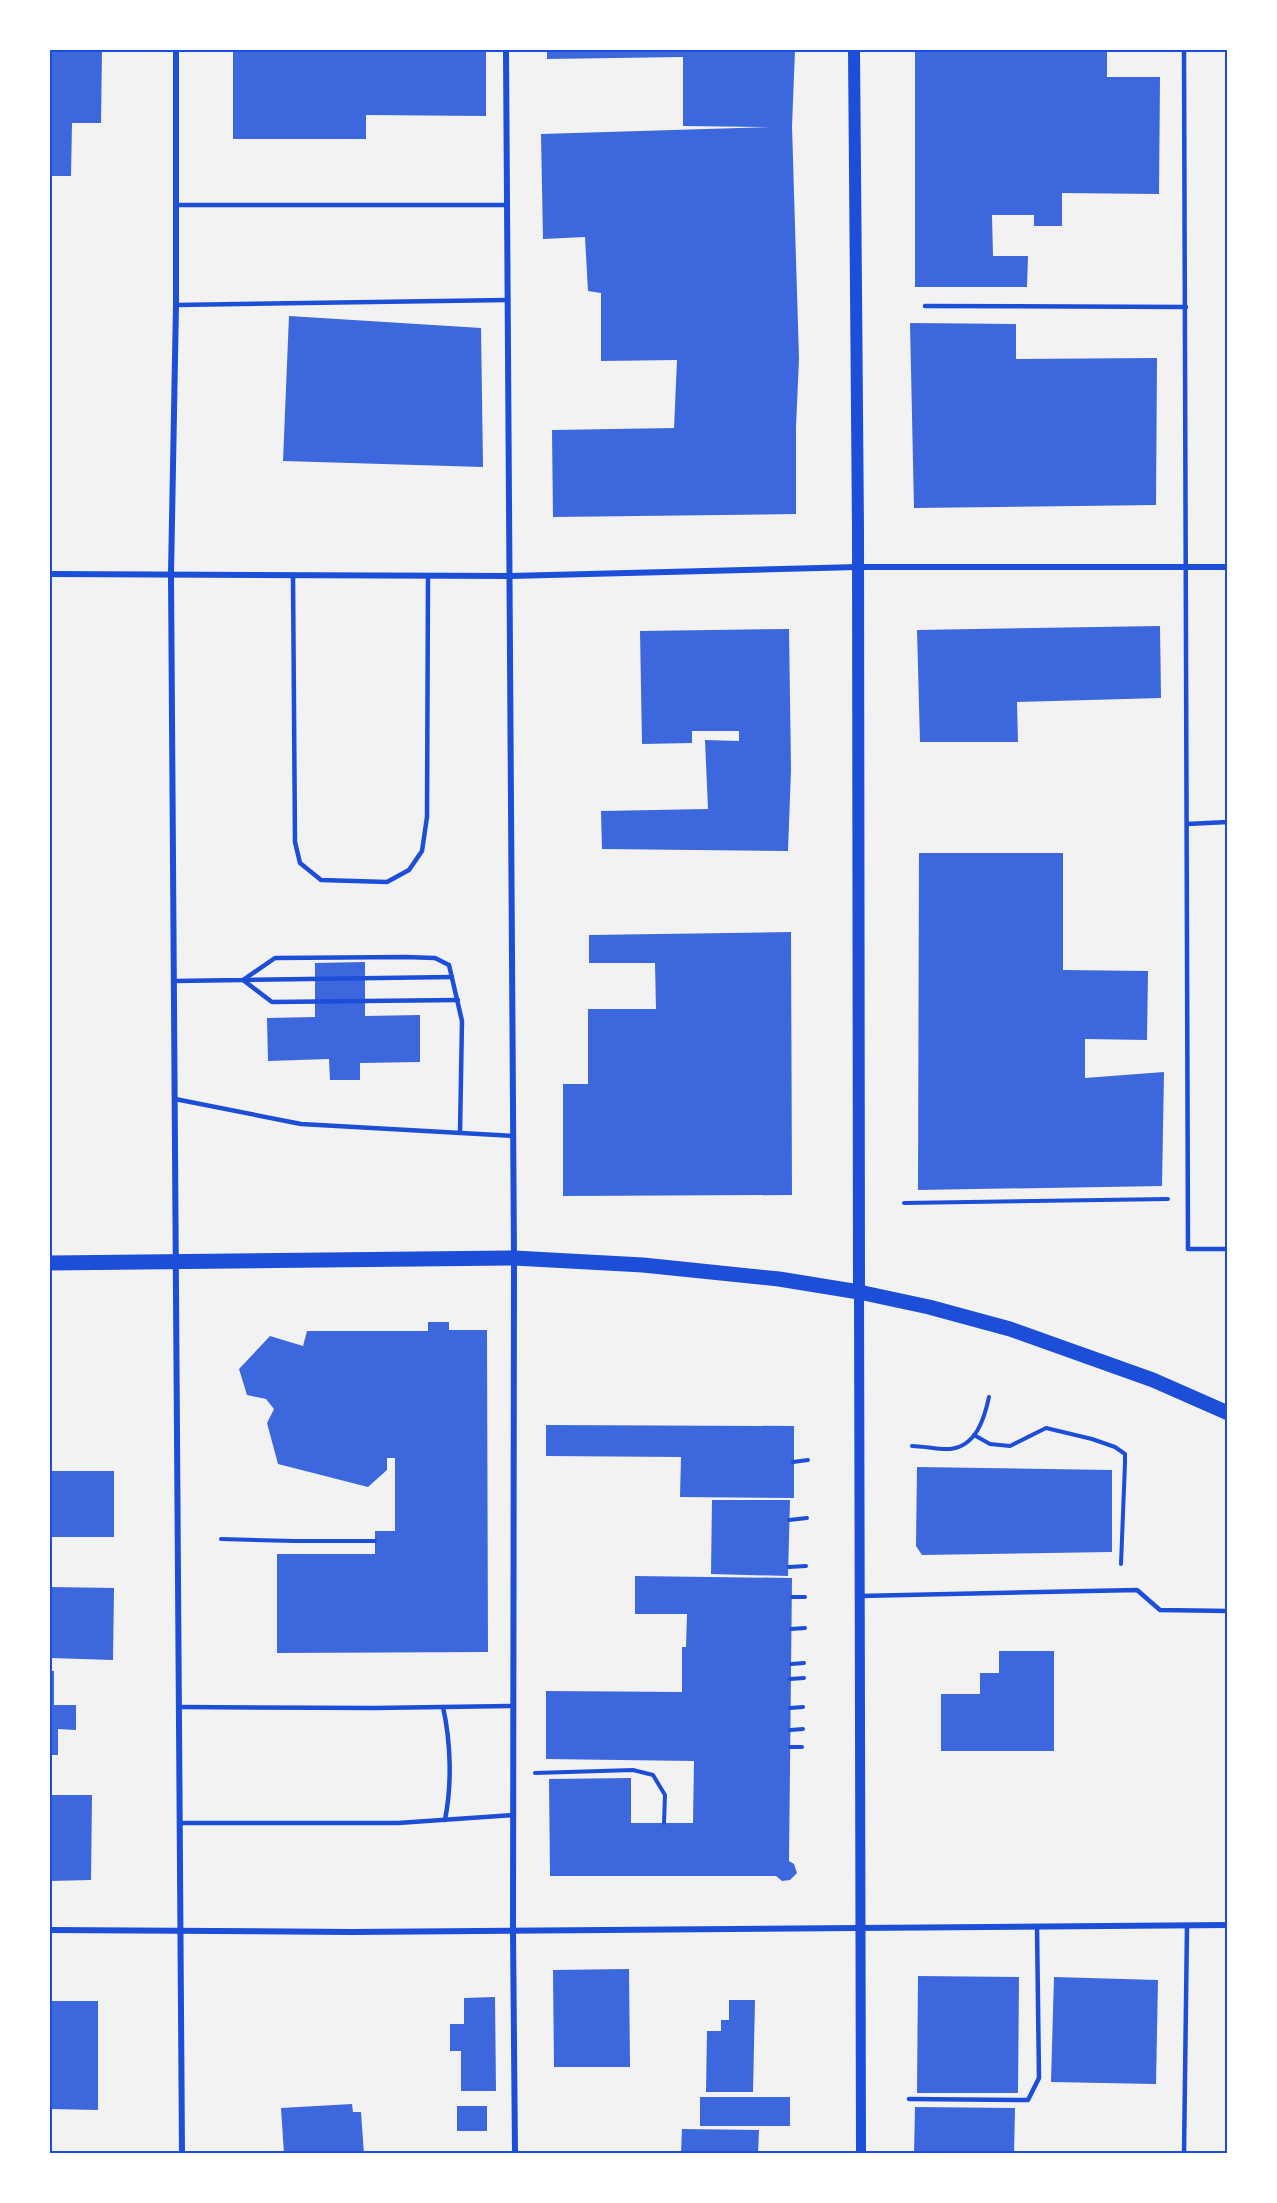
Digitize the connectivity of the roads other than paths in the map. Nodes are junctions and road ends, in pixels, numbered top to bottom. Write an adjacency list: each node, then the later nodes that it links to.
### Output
1 (176, 50): 5 (street)
2 (506, 50): 6 (street)
3 (854, 50): 11 (main road)
4 (1184, 50): 10 (lane)
5 (176, 205): 6 (lane); 8 (street)
6 (507, 205): 7 (street)
7 (508, 300): 8 (lane); 18 (street)
8 (176, 305): 15 (street)
9 (925, 306): 10 (lane)
10 (1186, 307): 12 (lane)
11 (858, 567): 12 (street); 18 (street); 32 (main road)
12 (1187, 567): 13 (street); 20 (lane)
13 (1227, 567)
14 (50, 574): 15 (street)
15 (171, 574): 16 (street); 23 (street)
16 (293, 574): 17 (street); 17 (lane)
17 (428, 575): 18 (street)
18 (510, 576): 27 (street)
19 (1227, 822): 20 (lane)
20 (1187, 824): 28 (lane)
21 (452, 977): 22 (lane); 22 (lane); 24 (lane)
22 (243, 980): 23 (lane); 24 (lane)
23 (174, 981): 25 (street)
24 (458, 1000): 26 (lane)
25 (175, 1099): 26 (lane); 30 (street)
26 (460, 1133): 27 (lane)
27 (513, 1136): 29 (street)
28 (1227, 1249)
29 (514, 1258): 30 (main road); 32 (main road); 36 (street)
30 (175, 1262): 31 (main road); 37 (street)
31 (50, 1263)
32 (859, 1292): 33 (main road); 34 (street)
33 (1227, 1413)
34 (860, 1596): 35 (lane); 45 (street)
35 (1227, 1611)
36 (514, 1706): 38 (lane); 39 (street)
37 (180, 1707): 38 (lane); 41 (street)
38 (443, 1707): 40 (lane)
39 (514, 1815): 40 (lane); 48 (street)
40 (445, 1820): 41 (lane)
41 (181, 1823): 47 (street)
42 (1187, 1926): 43 (street); 44 (street); 53 (lane)
43 (1227, 1926)
44 (1037, 1927): 45 (street); 49 (lane)
45 (861, 1929): 48 (street); 52 (street)
46 (50, 1930): 47 (street)
47 (182, 1930): 48 (street); 50 (street)
48 (513, 1930): 51 (street)
49 (909, 2099)
50 (182, 2154)
51 (515, 2154)
52 (861, 2154)
53 (1184, 2154)

